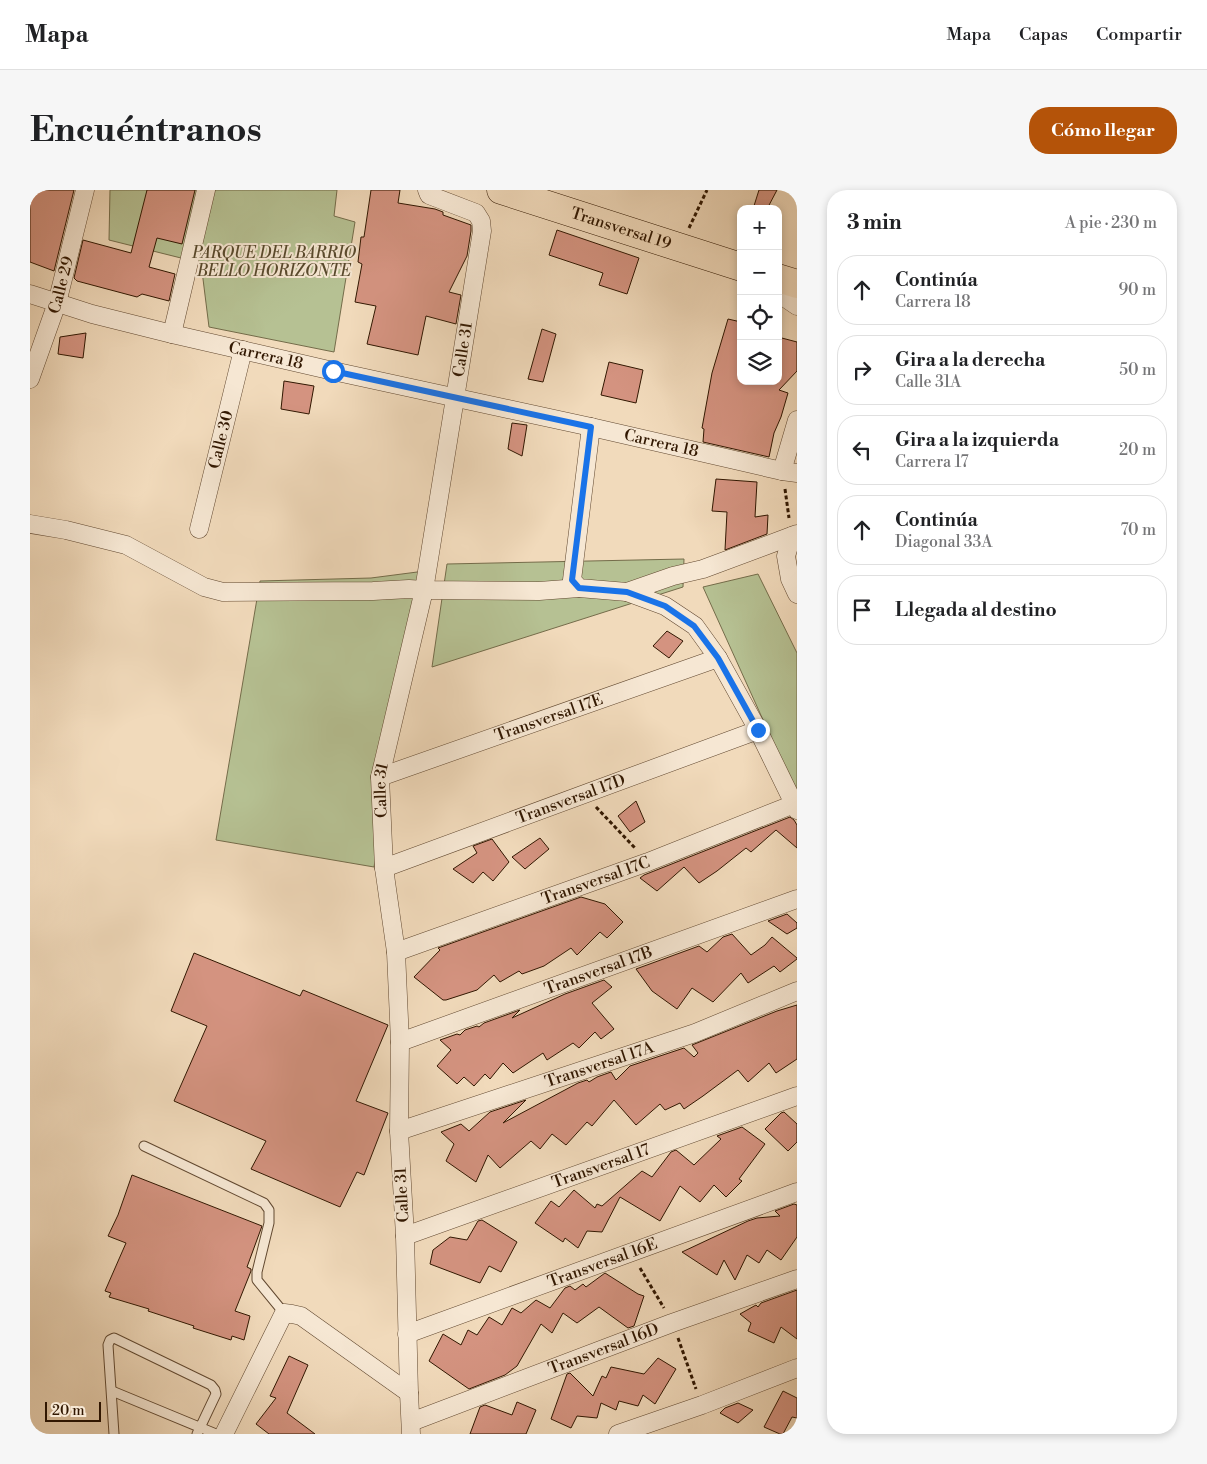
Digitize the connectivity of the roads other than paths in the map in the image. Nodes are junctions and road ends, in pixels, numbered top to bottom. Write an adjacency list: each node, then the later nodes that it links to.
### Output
1 (85, 190): 10 (street, Calle 29)
2 (206, 190): 12 (street)
3 (427, 190): 15 (street, Calle 31)
4 (501, 190): 5 (main road, Transversal 19)
5 (737, 266)
6 (782, 279): 7 (main road)
7 (797, 284)
8 (30, 294): 10 (street, Carrera 18)
9 (781, 295): 11 (street)
10 (57, 303): 12 (street, Carrera 18); 14 (street, Calle 29)
11 (797, 306)
12 (172, 334): 13 (street, Carrera 18)
13 (243, 350): 15 (street, Carrera 18); 20 (street, Calle 30)
14 (30, 379)
15 (456, 398): 17 (street, Carrera 18); 23 (street, Calle 31)
16 (797, 420): 18 (street)
17 (591, 427): 18 (street, Carrera 18); 22 (street)
18 (789, 472)
19 (30, 524): 23 (street)
20 (199, 529)
21 (794, 535): 24 (street); 25 (street)
22 (575, 584): 23 (street); 24 (street)
23 (424, 590): 28 (street, Calle 31)
24 (627, 592): 26 (street)
25 (797, 594)
26 (718, 658): 27 (street); 28 (street, Transversal 17E)
27 (758, 730): 29 (street); 30 (street, Transversal 17D)
28 (380, 777): 30 (street, Calle 31)
29 (796, 807): 32 (street, Transversal 17C)
30 (384, 868): 32 (street, Calle 31)
31 (797, 899): 34 (street, Transversal 17B)
32 (396, 952): 34 (street, Calle 31)
33 (797, 991): 36 (street, Transversal 17A)
34 (400, 1042): 36 (street, Calle 31)
35 (797, 1096): 39 (street, Transversal 17)
36 (399, 1131): 39 (street, Calle 31)
37 (144, 1146): 41 (lane)
38 (797, 1192): 42 (street, Transversal 16E)
39 (404, 1236): 42 (street, Calle 31)
40 (797, 1279): 46 (street, Transversal 16D)
41 (288, 1313): 45 (street); 50 (street)
42 (407, 1334): 45 (street, Calle 31)
43 (797, 1368): 51 (street)
44 (112, 1391): 47 (lane); 47 (lane); 48 (lane)
45 (409, 1394): 46 (street, Calle 31)
46 (411, 1428)
47 (199, 1431): 49 (lane)
48 (114, 1434)
49 (216, 1434)
50 (224, 1434)
51 (618, 1434)

